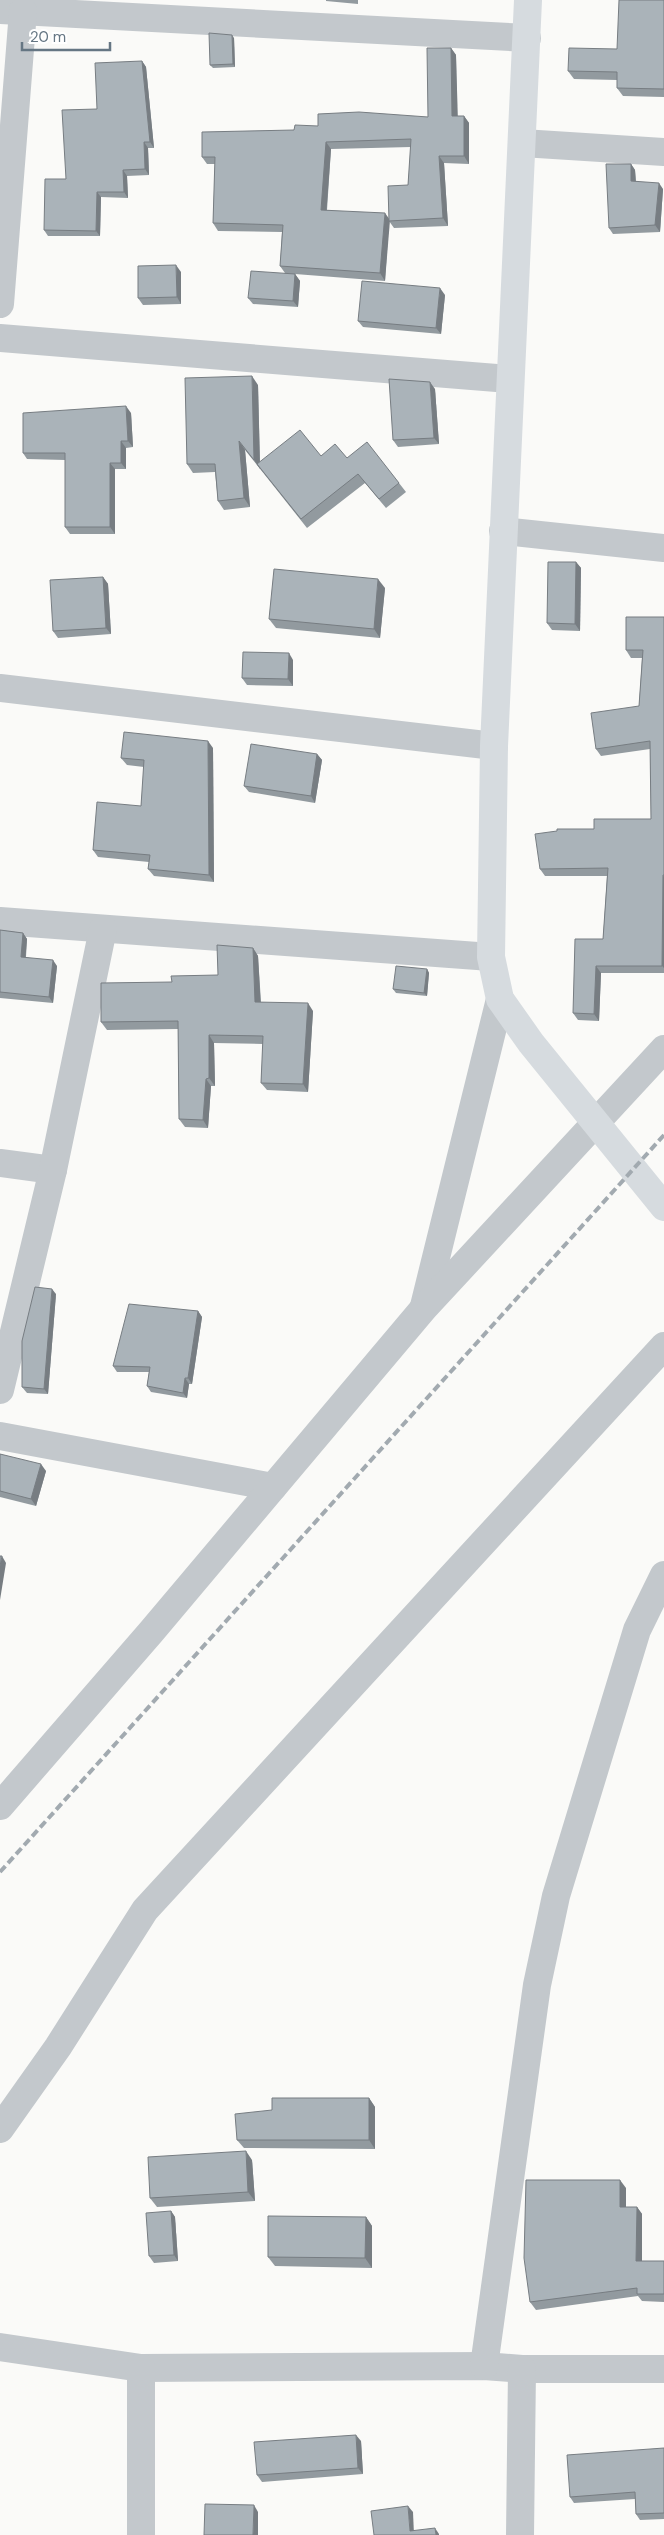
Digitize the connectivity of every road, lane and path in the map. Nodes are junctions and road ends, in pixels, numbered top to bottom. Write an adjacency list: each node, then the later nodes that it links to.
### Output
1 (528, 0): 3 (main road)
2 (12, 10): 3 (street); 6 (street)
3 (527, 38): 4 (main road)
4 (522, 143): 5 (street); 8 (main road)
5 (664, 152)
6 (0, 304)
7 (0, 338): 8 (street)
8 (509, 379): 9 (main road)
9 (503, 531): 10 (street); 12 (main road)
10 (664, 548)
11 (0, 688): 12 (street)
12 (494, 746): 15 (main road)
13 (0, 920): 14 (street)
14 (103, 929): 15 (street); 20 (street)
15 (491, 957): 16 (main road)
16 (500, 999): 18 (main road); 22 (street)
17 (664, 1049): 18 (street)
18 (596, 1124): 21 (main road); 22 (street)
19 (0, 1163): 20 (street)
20 (52, 1170): 24 (street)
21 (664, 1207)
22 (424, 1308): 26 (street)
23 (664, 1346): 29 (street)
24 (0, 1390)
25 (0, 1436): 26 (street)
26 (273, 1487): 28 (street)
27 (664, 1575): 31 (street)
28 (0, 1806)
29 (0, 2128)
30 (0, 2347): 32 (street)
31 (484, 2366): 32 (street); 33 (street)
32 (141, 2368): 35 (street)
33 (522, 2369): 34 (street); 36 (street)
34 (664, 2369)
35 (142, 2535)
36 (520, 2535)

